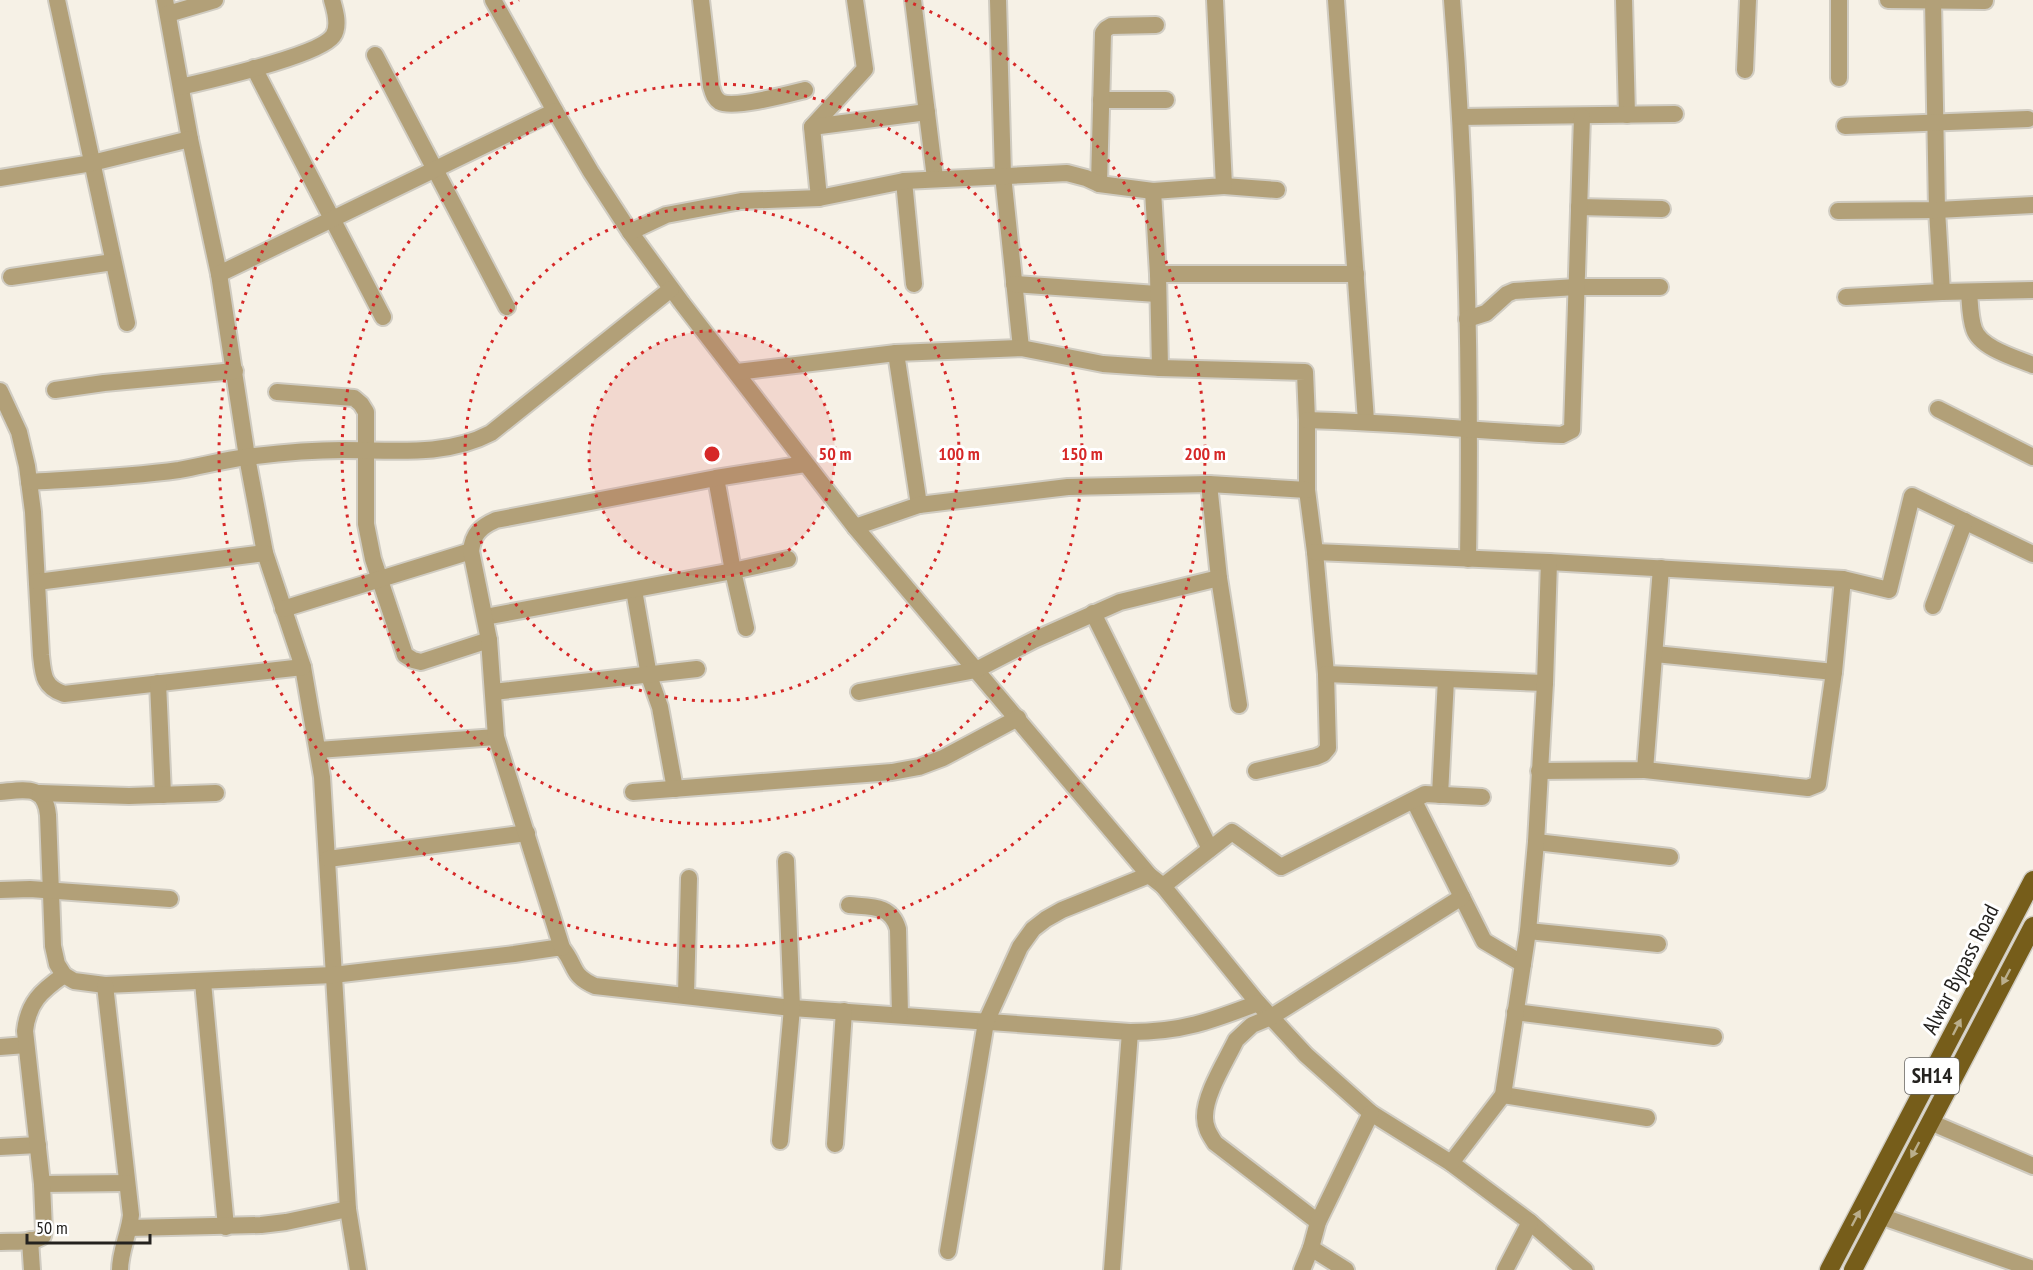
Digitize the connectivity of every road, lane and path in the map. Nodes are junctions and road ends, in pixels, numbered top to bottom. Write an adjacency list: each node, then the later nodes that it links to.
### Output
1 (57, 0): 40 (street)
2 (215, 0): 19 (street)
3 (332, 0): 22 (street)
4 (493, 0): 29 (street)
5 (701, 0): 26 (street)
6 (855, 0): 38 (street)
7 (913, 0): 30 (street)
8 (998, 0): 42 (street)
9 (1215, 0): 47 (street)
10 (1336, 0): 61 (street)
11 (1452, 0): 12 (street); 33 (street)
12 (1462, 0)
13 (1624, 0): 32 (street)
14 (1748, 0): 23 (street)
15 (1839, 0): 24 (street)
16 (1888, 0): 17 (street)
17 (1933, 0): 18 (street); 36 (street)
18 (1984, 1)
19 (167, 7): 25 (street)
20 (1156, 25): 27 (street)
21 (375, 56): 41 (street)
22 (254, 68): 25 (street); 56 (street)
23 (1745, 70)
24 (1839, 78)
25 (181, 87): 39 (street)
26 (805, 90)
27 (1101, 100): 28 (street); 46 (street)
28 (1166, 100)
29 (555, 111): 41 (street); 57 (street)
30 (927, 112): 38 (street); 44 (street)
31 (1675, 114): 32 (street)
32 (1627, 115): 34 (street)
33 (1461, 117): 34 (street); 75 (street)
34 (1582, 117): 52 (street)
35 (2028, 118): 36 (street)
36 (1935, 122): 37 (street); 54 (street)
37 (1845, 126)
38 (812, 127): 50 (street)
39 (190, 139): 40 (street); 59 (street)
40 (92, 163): 43 (street); 58 (street)
41 (434, 170): 56 (street); 73 (street)
42 (1003, 175): 44 (street); 46 (street); 64 (street)
43 (0, 178)
44 (935, 178): 45 (street)
45 (904, 181): 50 (street); 63 (street)
46 (1098, 184): 49 (street)
47 (1224, 186): 48 (street); 49 (street)
48 (1277, 190)
49 (1153, 191): 60 (street)
50 (819, 198): 57 (street)
51 (2033, 205): 54 (street)
52 (1579, 207): 53 (street); 65 (street)
53 (1662, 209)
54 (1937, 210): 55 (street); 69 (street)
55 (1839, 211)
56 (332, 220): 59 (street); 74 (street)
57 (630, 232): 67 (street)
58 (113, 262): 62 (street); 76 (street)
59 (219, 274): 81 (street)
60 (1158, 274): 61 (street); 71 (street)
61 (1356, 274): 88 (street)
62 (11, 277)
63 (914, 284)
64 (1014, 284): 71 (street); 77 (street)
65 (1576, 287): 66 (street); 75 (street); 89 (street)
66 (1660, 287)
67 (671, 289): 82 (street); 90 (street)
68 (2033, 290): 70 (street)
69 (1942, 292): 70 (street); 72 (street)
70 (1969, 292): 79 (street)
71 (1157, 294): 80 (street)
72 (1846, 297)
73 (507, 307)
74 (383, 317)
75 (1467, 319): 89 (street)
76 (127, 323)
77 (1021, 348): 78 (street); 80 (street)
78 (897, 353): 82 (street); 98 (street)
79 (2033, 365)
80 (1160, 368): 87 (street)
81 (235, 371): 83 (street); 91 (street)
82 (736, 372): 93 (street)
83 (55, 390)
84 (0, 391): 95 (street)
85 (277, 392): 90 (street)
86 (1938, 409): 92 (street)
87 (1307, 420): 88 (street); 97 (street)
88 (1366, 421): 89 (street)
89 (1470, 430): 106 (street)
90 (365, 451): 91 (street); 111 (street)
91 (247, 457): 95 (street); 103 (street)
92 (2033, 457)
93 (805, 464): 94 (street); 100 (street)
94 (716, 478): 101 (street); 109 (street)
95 (29, 482): 113 (street)
96 (1209, 484): 97 (street); 98 (street); 110 (street)
97 (1307, 490): 102 (street)
98 (919, 505): 100 (street)
99 (1965, 521): 104 (street); 112 (street); 115 (street)
100 (855, 526): 124 (street)
101 (471, 551): 111 (street); 118 (street)
102 (1316, 552): 106 (street); 126 (street)
103 (265, 553): 113 (street); 116 (street)
104 (2033, 554)
105 (788, 559): 109 (street)
106 (1468, 559): 107 (street)
107 (1549, 562): 108 (street); 130 (street)
108 (1661, 568): 112 (street); 121 (street)
109 (733, 571): 114 (street); 119 (street)
110 (1219, 578): 117 (street); 133 (street)
111 (380, 579): 116 (street); 120 (street)
112 (1843, 579): 125 (street)
113 (37, 582): 129 (street)
114 (634, 590): 118 (street); 127 (street)
115 (1933, 606)
116 (283, 609): 122 (street)
117 (1093, 613): 124 (street); 151 (street)
118 (485, 617): 120 (street)
119 (746, 627)
120 (489, 640): 131 (street)
121 (1655, 654): 125 (street); 137 (street)
122 (303, 667): 129 (street); 136 (street)
123 (697, 669): 127 (street)
124 (976, 670): 132 (street); 134 (street)
125 (1834, 672): 137 (street)
126 (1326, 674): 128 (street); 138 (street)
127 (649, 676): 131 (street); 140 (street)
128 (1446, 678): 130 (street); 146 (street)
129 (158, 683): 145 (street)
130 (1545, 683): 139 (street)
131 (493, 692): 135 (street)
132 (858, 693)
133 (1239, 705)
134 (1018, 718): 140 (street); 155 (street)
135 (496, 737): 136 (street); 149 (street)
136 (318, 750): 153 (street)
137 (1645, 770): 139 (street)
138 (1256, 771)
139 (1539, 771): 150 (street)
140 (675, 789): 142 (street)
141 (0, 792): 144 (street)
142 (633, 792)
143 (216, 793): 145 (street)
144 (40, 794): 145 (street); 160 (street)
145 (163, 795)
146 (1440, 795): 147 (street); 148 (street)
147 (1482, 797)
148 (1414, 801): 151 (street); 161 (street)
149 (527, 833): 153 (street); 167 (street)
150 (1536, 842): 152 (street); 165 (street)
151 (1210, 849): 158 (street)
152 (1670, 857)
153 (328, 859): 170 (street)
154 (786, 861): 175 (street)
155 (1149, 875): 158 (street); 180 (street)
156 (688, 878): 173 (street)
157 (2033, 880): 216 (main road, Alwar Bypass Road / SH14, one-way to 157)
158 (1163, 886): 174 (street)
159 (0, 890): 160 (street)
160 (52, 890): 162 (street); 169 (street)
161 (1462, 897): 168 (street); 179 (street)
162 (170, 899)
163 (849, 905): 178 (street)
164 (2033, 926): 188 (main road, Alwar Bypass Road / SH14, one-way to 188)
165 (1528, 931): 166 (street); 168 (street)
166 (1658, 944)
167 (562, 948): 170 (street); 173 (street)
168 (1523, 964): 177 (street)
169 (64, 975): 172 (street); 183 (street)
170 (333, 975): 171 (street); 197 (street)
171 (203, 982): 172 (street); 201 (street)
172 (105, 985): 195 (street)
173 (686, 995): 175 (street)
174 (1258, 1003): 179 (street); 181 (street)
175 (792, 1008): 176 (street); 189 (street)
176 (844, 1011): 178 (street); 190 (street)
177 (1515, 1012): 182 (street); 185 (street)
178 (900, 1016): 180 (street)
179 (1271, 1017): 186 (street); 199 (street)
180 (986, 1022): 181 (street); 206 (street)
181 (1130, 1032): 211 (street)
182 (1714, 1037)
183 (26, 1045): 184 (street); 191 (street)
184 (0, 1047)
185 (1503, 1095): 187 (street); 193 (street)
186 (1371, 1113): 193 (street); 199 (street)
187 (1647, 1118)
188 (1930, 1122): 194 (street); 198 (main road, Alwar Bypass Road / SH14, one-way to 198)
189 (780, 1141)
190 (835, 1144)
191 (38, 1145): 192 (street); 196 (street)
192 (0, 1147)
193 (1451, 1163): 200 (street)
194 (2032, 1165)
195 (126, 1183): 196 (street); 202 (street)
196 (42, 1184): 203 (street)
197 (348, 1209): 201 (street); 210 (street)
198 (1880, 1216): 207 (street); 217 (main road, Alwar Bypass Road / SH14)
199 (1318, 1222): 205 (street)
200 (1530, 1222): 214 (street); 215 (street)
201 (226, 1227): 202 (street)
202 (129, 1228): 209 (street)
203 (30, 1240): 204 (street); 208 (street)
204 (0, 1242)
205 (1311, 1248): 212 (street); 213 (street)
206 (948, 1251)
207 (2033, 1269)
208 (32, 1270)
209 (120, 1270)
210 (358, 1270)
211 (1112, 1270)
212 (1302, 1270)
213 (1346, 1270)
214 (1505, 1270)
215 (1585, 1270)
216 (1829, 1270)
217 (1852, 1270)

